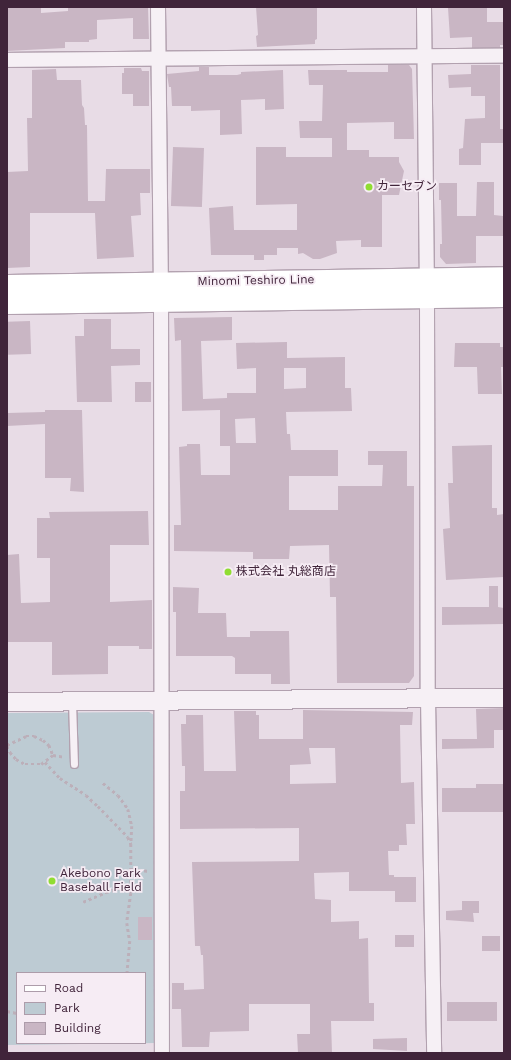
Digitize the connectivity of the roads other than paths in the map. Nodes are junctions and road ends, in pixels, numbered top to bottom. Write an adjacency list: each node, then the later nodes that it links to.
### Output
1 (158, 7): 5 (street)
2 (424, 7): 3 (street)
3 (424, 56): 4 (street); 5 (street); 9 (street)
4 (504, 56)
5 (158, 58): 6 (street); 10 (street)
6 (7, 60)
7 (504, 277): 9 (main road, Minomi Teshiro Line)
8 (7, 285): 10 (main road, Minomi Teshiro Line)
9 (427, 287): 10 (main road, Minomi Teshiro Line); 11 (main road, Minomi Teshiro Line); 15 (street)
10 (160, 292): 12 (main road, Minomi Teshiro Line); 14 (street)
11 (504, 296)
12 (7, 303)
13 (504, 698): 15 (street)
14 (162, 699): 15 (street); 16 (street); 19 (street)
15 (428, 700): 20 (street)
16 (72, 701): 17 (street); 18 (lane)
17 (7, 702)
18 (74, 764)
19 (162, 1053)
20 (434, 1053)

